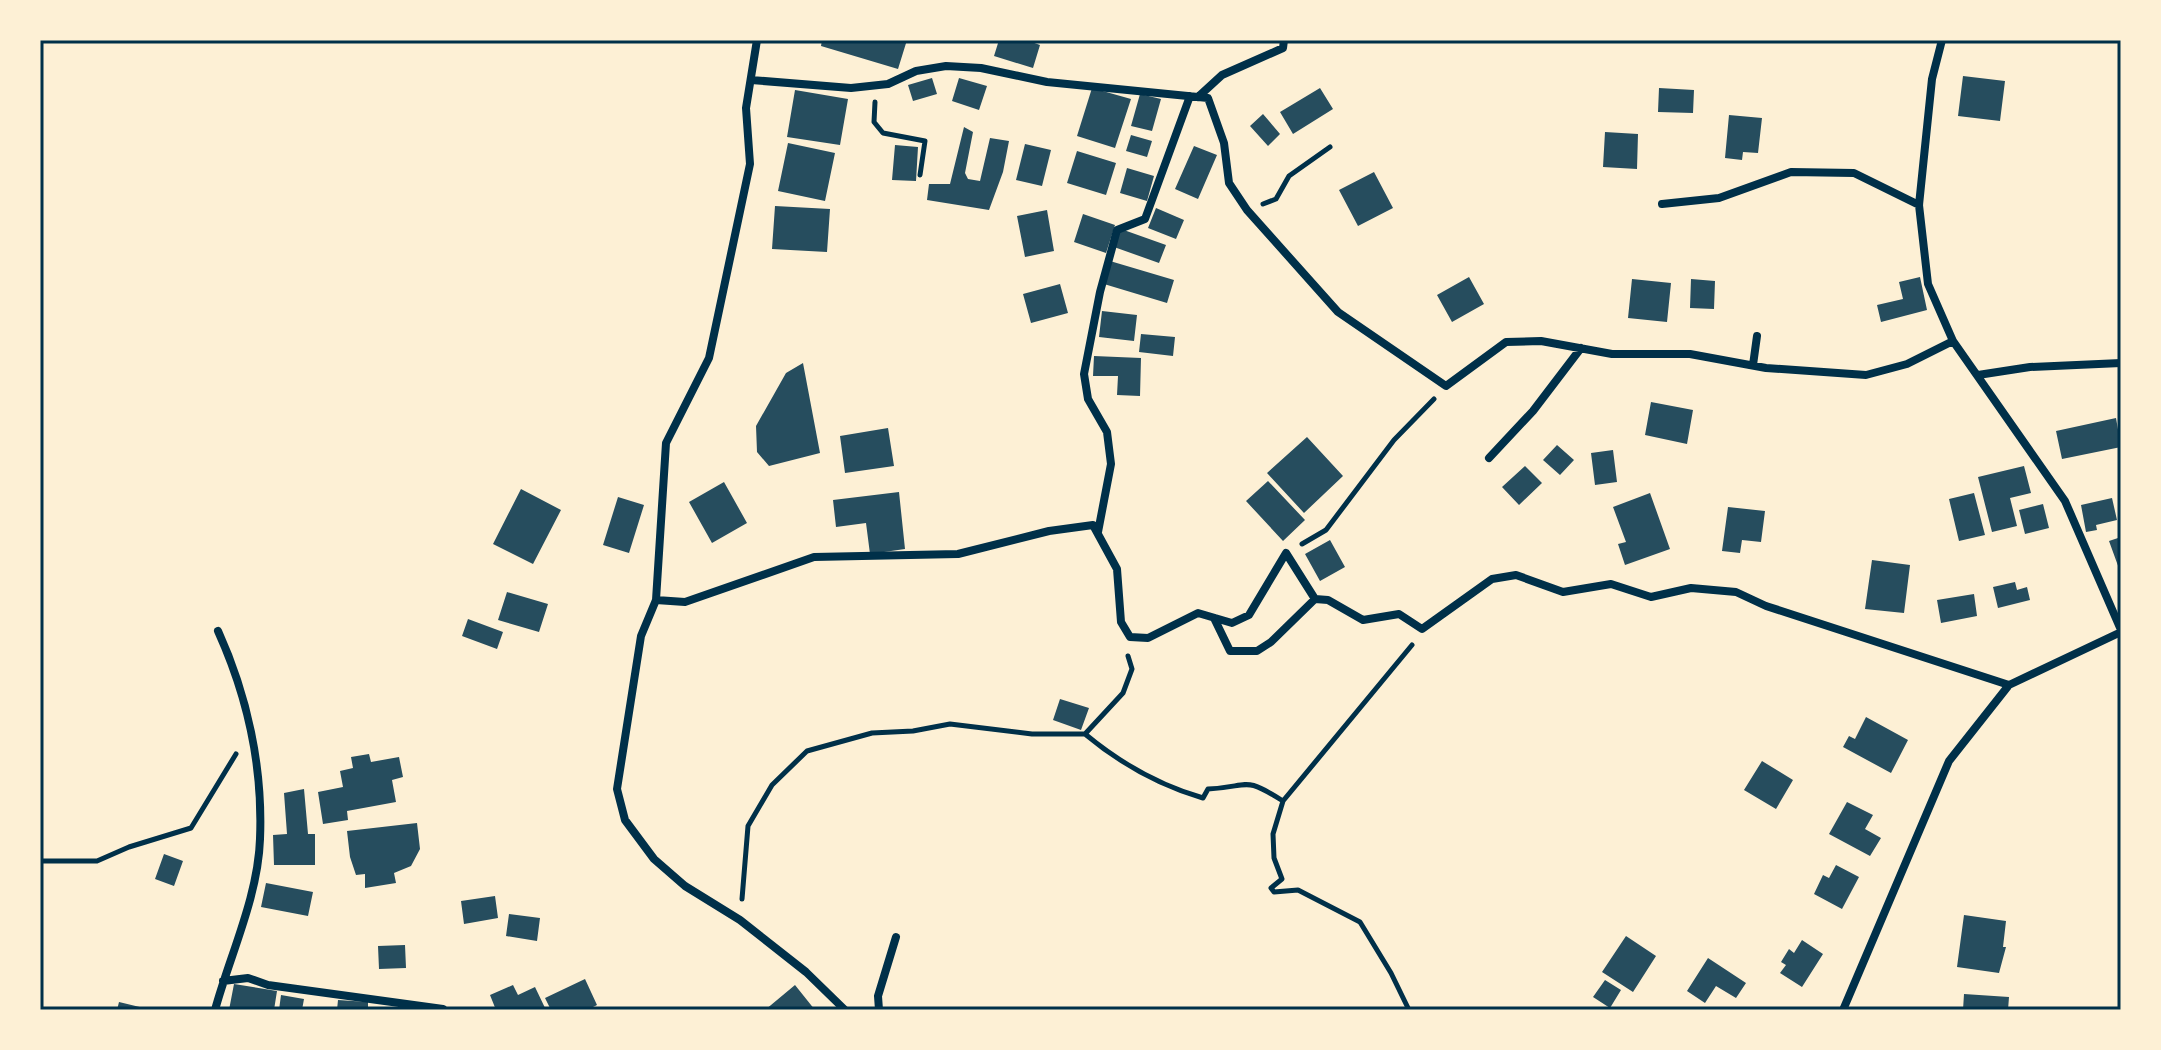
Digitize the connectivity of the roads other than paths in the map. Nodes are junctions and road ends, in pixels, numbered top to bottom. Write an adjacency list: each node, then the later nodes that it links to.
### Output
1 (757, 40): 4 (street)
2 (1284, 40): 5 (street)
3 (1942, 40): 7 (street)
4 (751, 80): 5 (street); 17 (street)
5 (1194, 96): 10 (street); 15 (street)
6 (1662, 204): 7 (street)
7 (1919, 205): 9 (street)
8 (1757, 336): 12 (street)
9 (1953, 341): 12 (street); 13 (street)
10 (1581, 348): 12 (street); 14 (street)
11 (2121, 363): 13 (street)
12 (1753, 365)
13 (1978, 375): 20 (street)
14 (1489, 458)
15 (1098, 532): 17 (street); 18 (street)
16 (1315, 599): 18 (street); 18 (street); 21 (street)
17 (656, 600): 26 (street)
18 (1214, 618)
19 (218, 631): 23 (street)
20 (2121, 631): 21 (street)
21 (2009, 685): 28 (street)
22 (896, 937): 27 (street)
23 (223, 981): 24 (street); 25 (street)
24 (443, 1009)
25 (215, 1010)
26 (845, 1010)
27 (879, 1010)
28 (1843, 1010)

